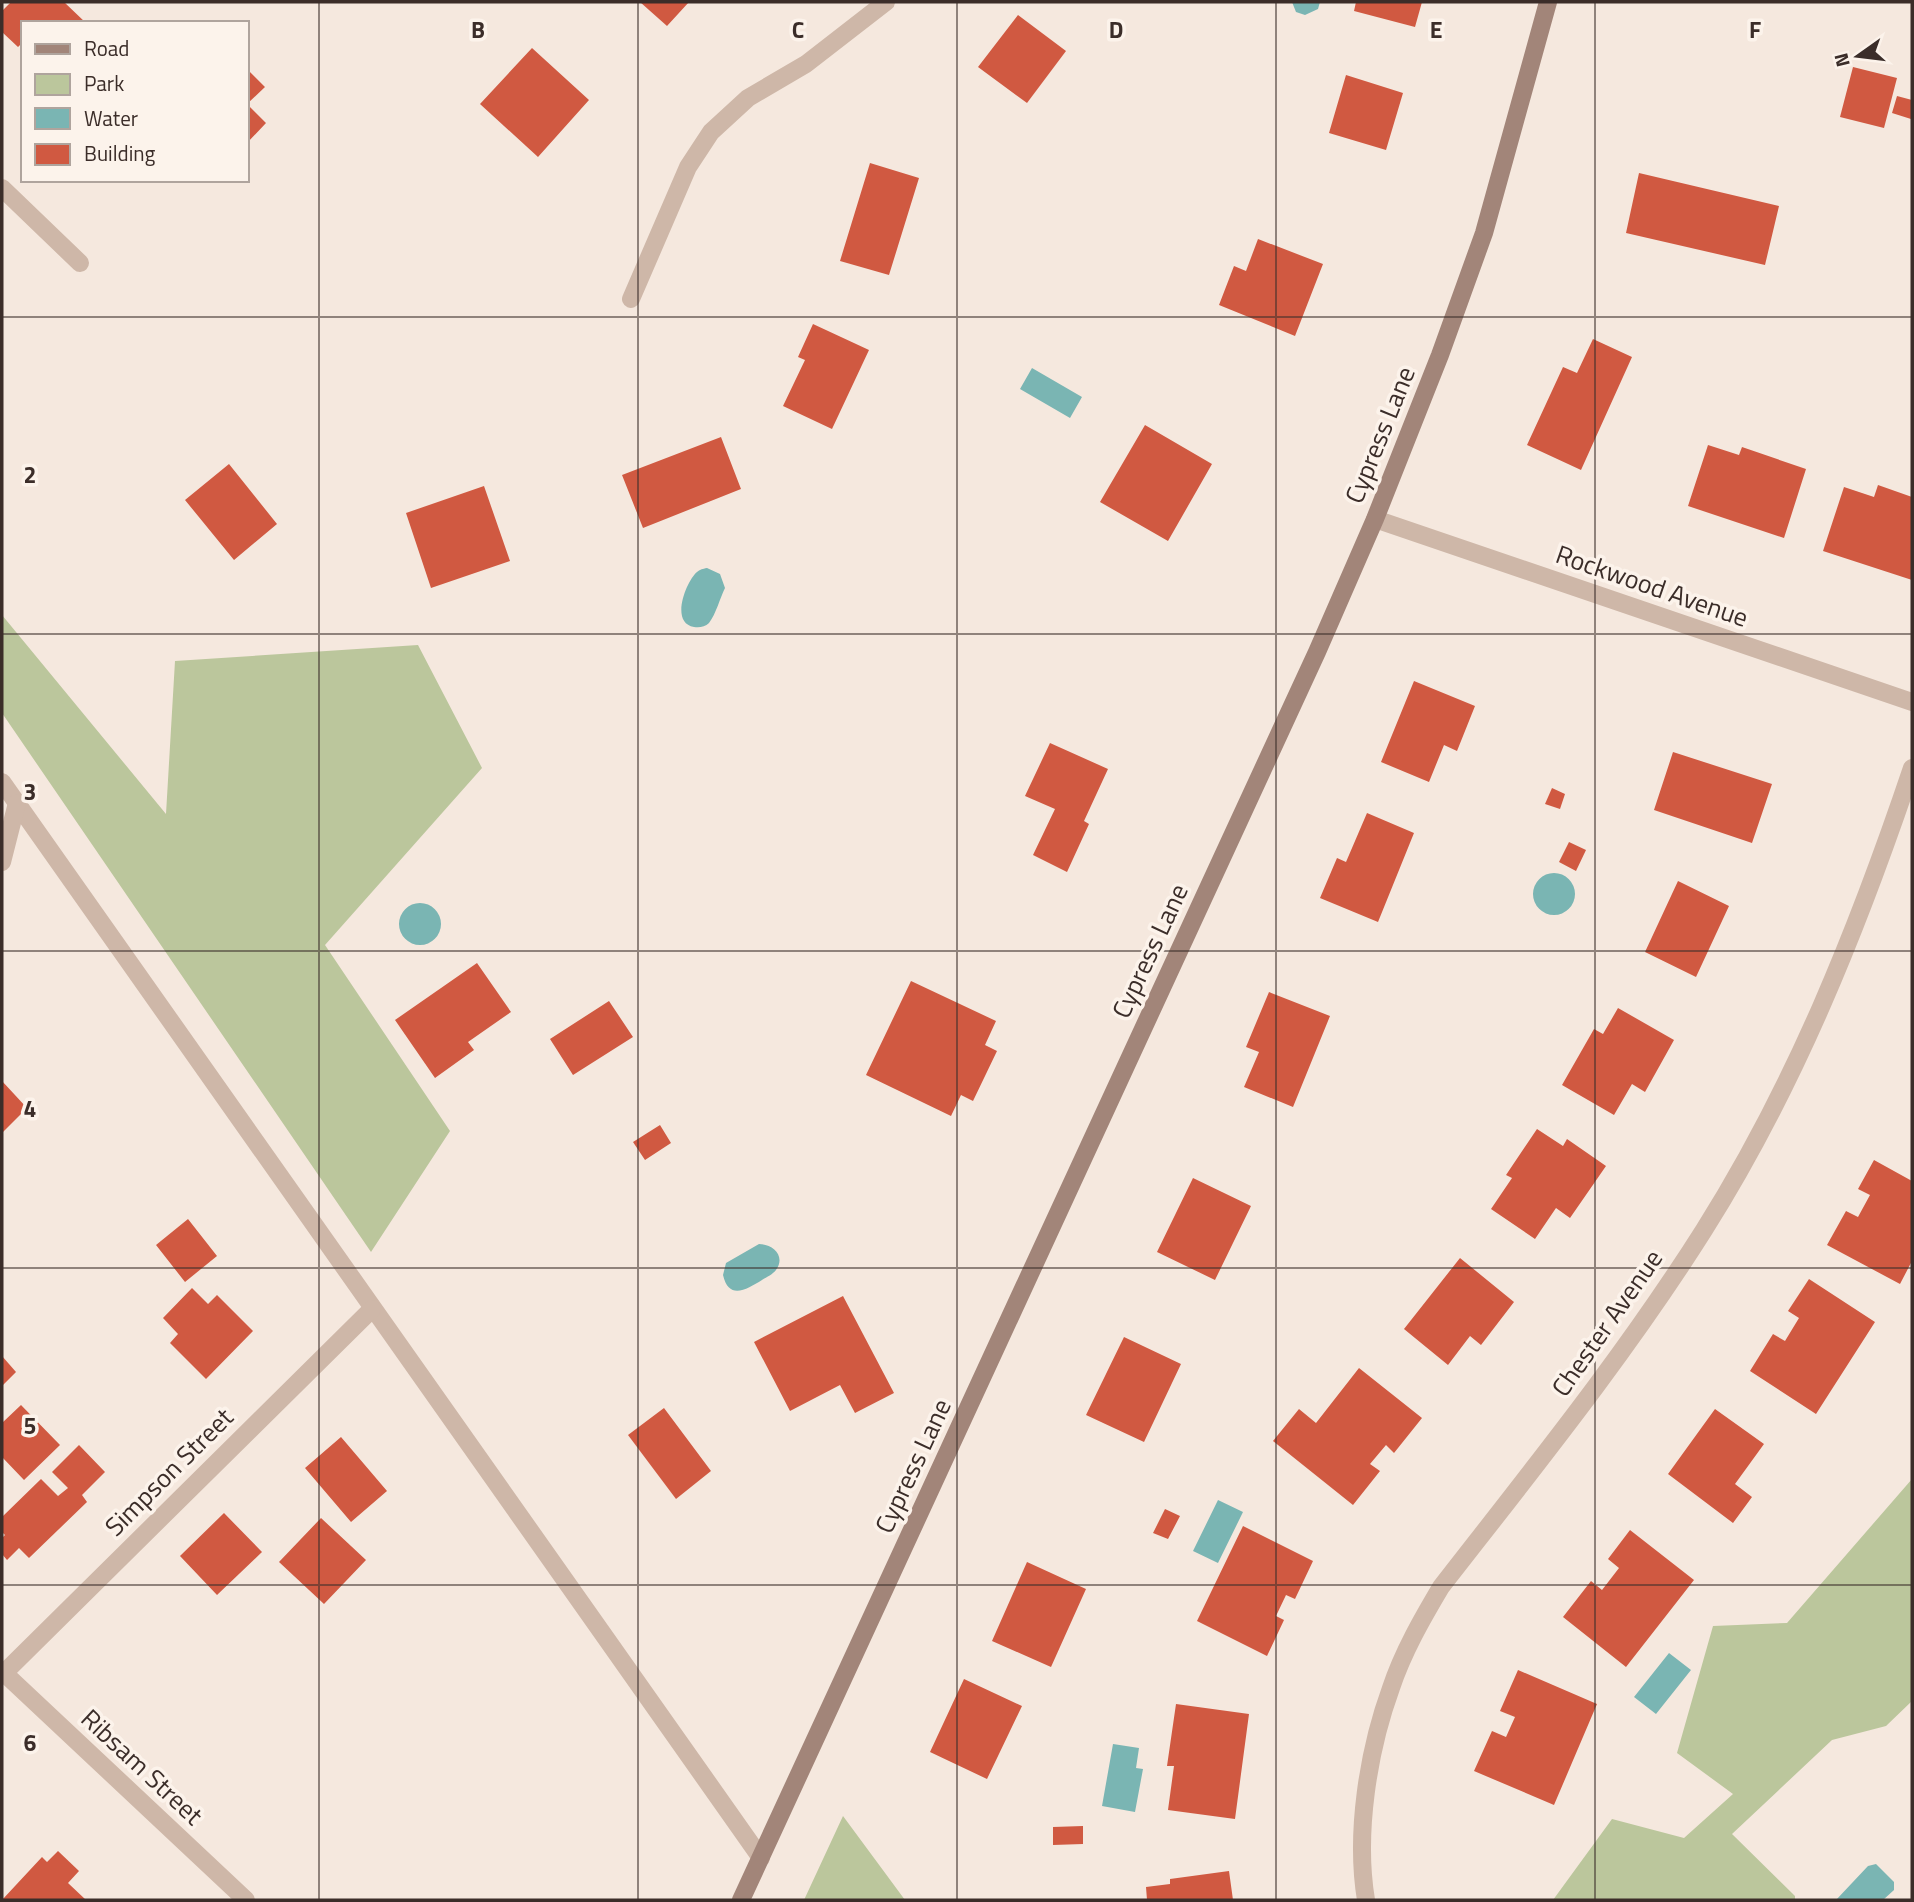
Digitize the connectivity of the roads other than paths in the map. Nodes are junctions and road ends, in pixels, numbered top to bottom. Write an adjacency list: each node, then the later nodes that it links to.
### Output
1 (886, 2): 5 (street)
2 (1548, 2): 6 (street, Cypress Lane)
3 (2, 188): 4 (street)
4 (80, 263)
5 (631, 299)
6 (1375, 519): 7 (street, Rockwood Avenue); 14 (street, Cypress Lane)
7 (1912, 702)
8 (1912, 768): 17 (street, Chester Avenue)
9 (2, 782): 10 (street)
10 (17, 803): 11 (street); 12 (street)
11 (2, 862)
12 (373, 1309): 13 (street, Simpson Street); 14 (street)
13 (3, 1672): 15 (street, Ribsam Street)
14 (761, 1858): 16 (street, Cypress Lane)
15 (246, 1900)
16 (741, 1900)
17 (1366, 1900)

